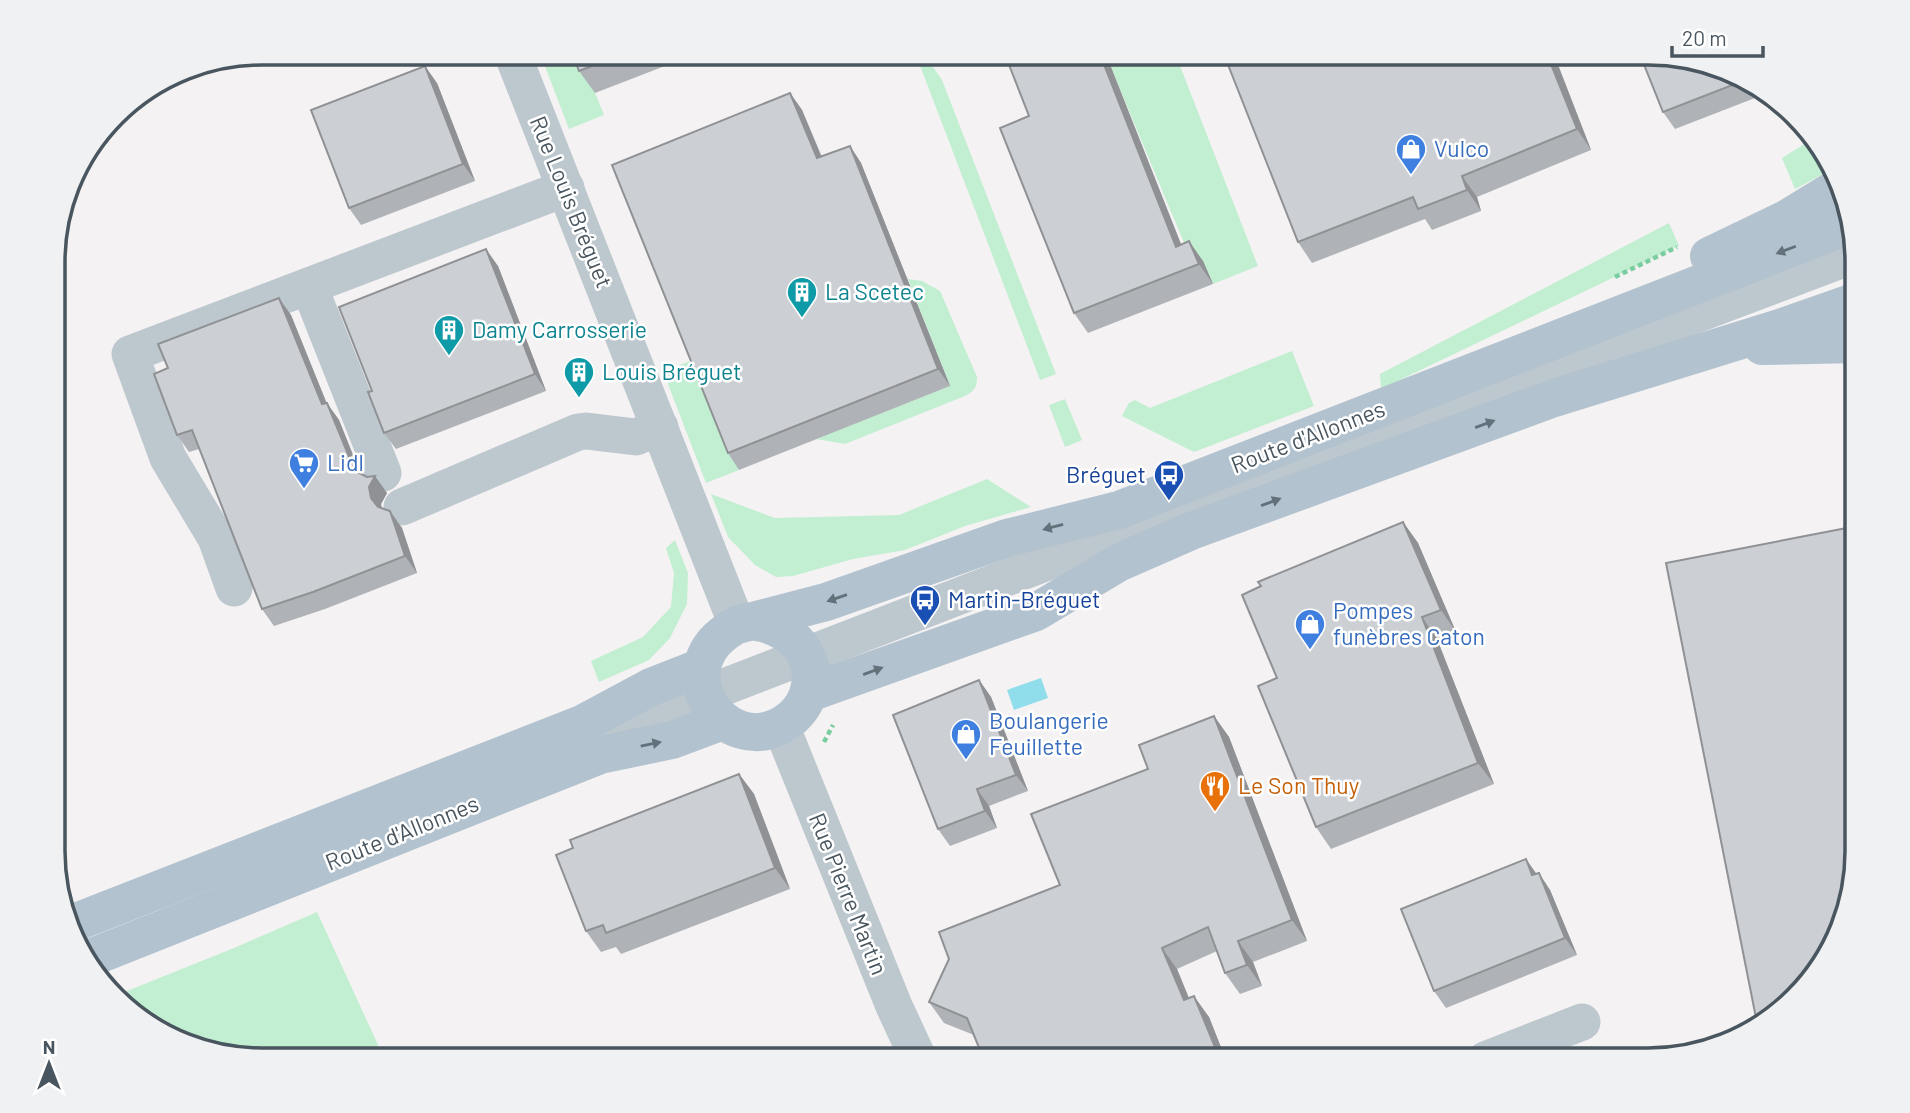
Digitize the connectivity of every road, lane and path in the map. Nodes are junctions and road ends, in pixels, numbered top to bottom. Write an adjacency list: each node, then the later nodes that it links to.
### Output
1 (517, 65): 2 (street, Rue Louis Bréguet)
2 (566, 188): 6 (street); 11 (street, Rue Louis Bréguet)
3 (1832, 191): 9 (main road)
4 (1842, 228): 9 (main road, Route d'Allonnes, one-way to 9)
5 (1845, 259): 16 (street)
6 (309, 286): 12 (street); 14 (street)
7 (1845, 305): 10 (main road, Route d'Allonnes)
8 (1845, 344): 10 (main road)
9 (1534, 350): 15 (main road, Route d'Allonnes, one-way to 15)
10 (1674, 361): 17 (main road, Route d'Allonnes, one-way to 10)
11 (660, 426): 13 (street); 15 (street, Rue Louis Bréguet)
12 (383, 473)
13 (402, 506)
14 (234, 589)
15 (747, 624): 16 (main road); 18 (main road, Route d'Allonnes)
16 (806, 654): 17 (main road); 18 (street)
17 (809, 693): 19 (main road)
18 (710, 694): 19 (main road); 20 (main road, Route d'Allonnes); 21 (street); 22 (main road, Route d'Allonnes, one-way to 18)
19 (780, 726): 24 (street, Rue Pierre Martin)
20 (78, 921)
21 (85, 937)
22 (95, 956)
23 (1582, 1022): 25 (street)
24 (913, 1048)
25 (1516, 1048)

